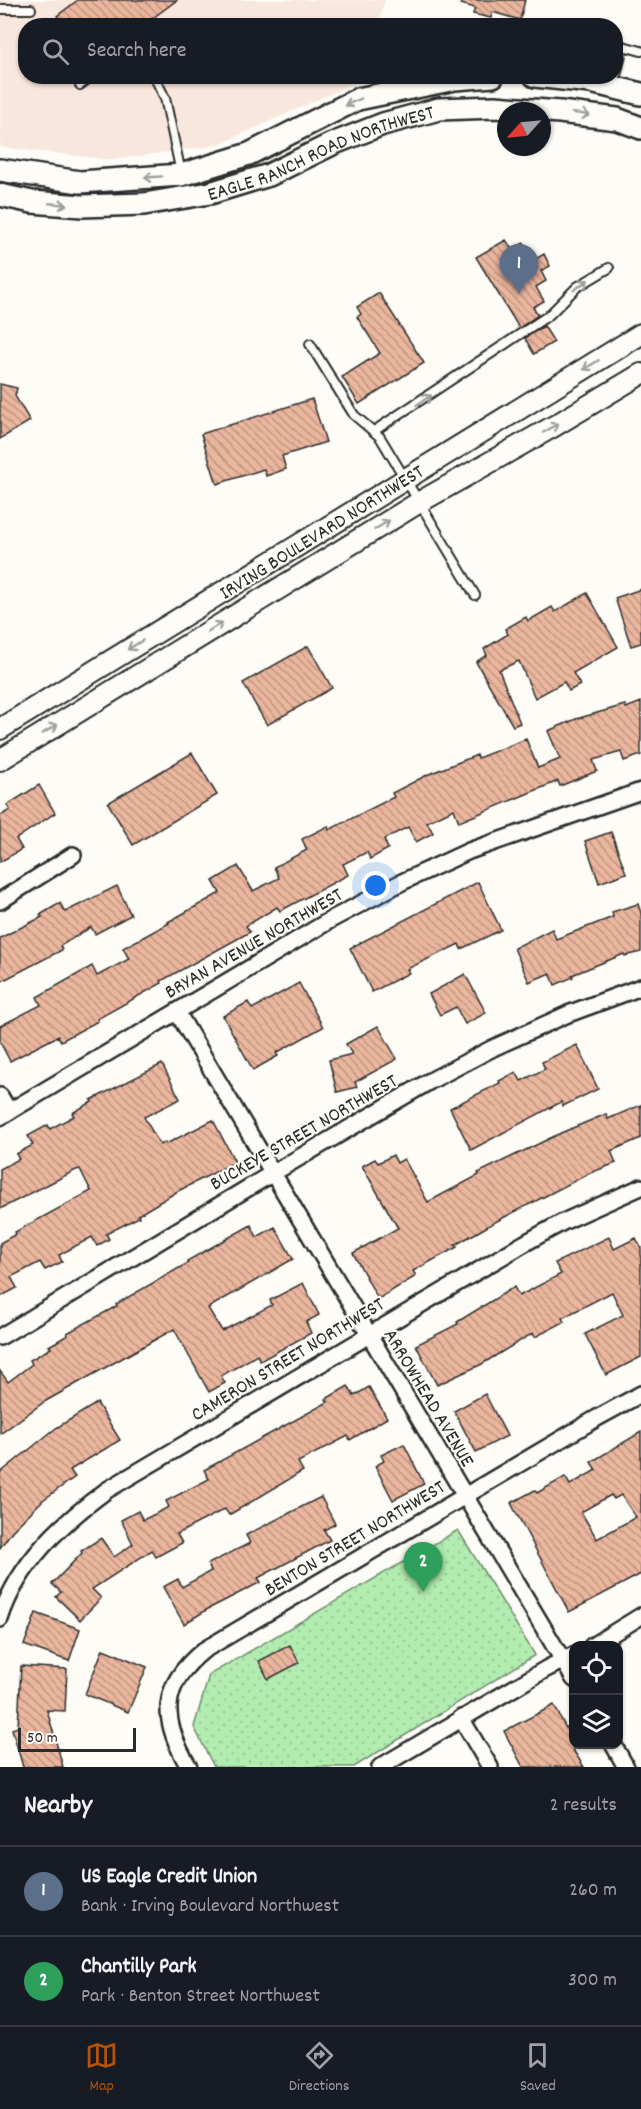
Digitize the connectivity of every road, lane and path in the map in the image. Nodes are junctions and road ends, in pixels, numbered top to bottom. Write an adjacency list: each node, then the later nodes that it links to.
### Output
1 (0, 9): 2 (lane)
2 (31, 9)
3 (623, 47): 4 (lane)
4 (641, 51)
5 (158, 84): 11 (lane)
6 (434, 84): 11 (main road, EAGLE RANCH ROAD NORTHWEST, one-way to 11)
7 (622, 84): 8 (main road)
8 (641, 94)
9 (641, 128): 12 (main road, EAGLE RANCH ROAD NORTHWEST, one-way to 9)
10 (0, 170): 11 (main road, EAGLE RANCH ROAD NORTHWEST, one-way to 10)
11 (181, 175)
12 (0, 195)
13 (609, 268): 17 (lane, one-way to 13)
14 (641, 334): 18 (street, IRVING BOULEVARD NORTHWEST, one-way to 18)
15 (310, 344): 17 (lane)
16 (641, 374): 19 (street, IRVING BOULEVARD NORTHWEST, one-way to 16)
17 (374, 431): 18 (lane)
18 (406, 478): 19 (lane); 21 (street, IRVING BOULEVARD NORTHWEST, one-way to 21)
19 (418, 502): 20 (lane); 22 (street, IRVING BOULEVARD NORTHWEST, one-way to 19)
20 (475, 595)
21 (0, 729)
22 (0, 760)
23 (641, 791): 27 (street, BRYAN AVENUE NORTHWEST)
24 (73, 855): 25 (street)
25 (0, 901)
26 (641, 987): 30 (street, BUCKEYE STREET NORTHWEST)
27 (177, 1012): 29 (street, BRYAN AVENUE NORTHWEST); 30 (street, ARROWHEAD AVENUE)
28 (0, 1096): 29 (street)
29 (5, 1114)
30 (273, 1173): 32 (street, ARROWHEAD AVENUE); 33 (street, BUCKEYE STREET NORTHWEST)
31 (641, 1187): 32 (street, CAMERON STREET NORTHWEST)
32 (368, 1334): 35 (street, ARROWHEAD AVENUE); 37 (street, CAMERON STREET NORTHWEST)
33 (0, 1336)
34 (641, 1394): 35 (street, BENTON STREET NORTHWEST)
35 (464, 1496): 39 (street, ARROWHEAD AVENUE); 42 (street, BENTON STREET NORTHWEST)
36 (641, 1616): 38 (street)
37 (0, 1619)
38 (600, 1641)
39 (568, 1658): 40 (street)
40 (461, 1718): 43 (street); 44 (street)
41 (615, 1749): 45 (street)
42 (189, 1767)
43 (380, 1767)
44 (490, 1767)
45 (626, 1767)

